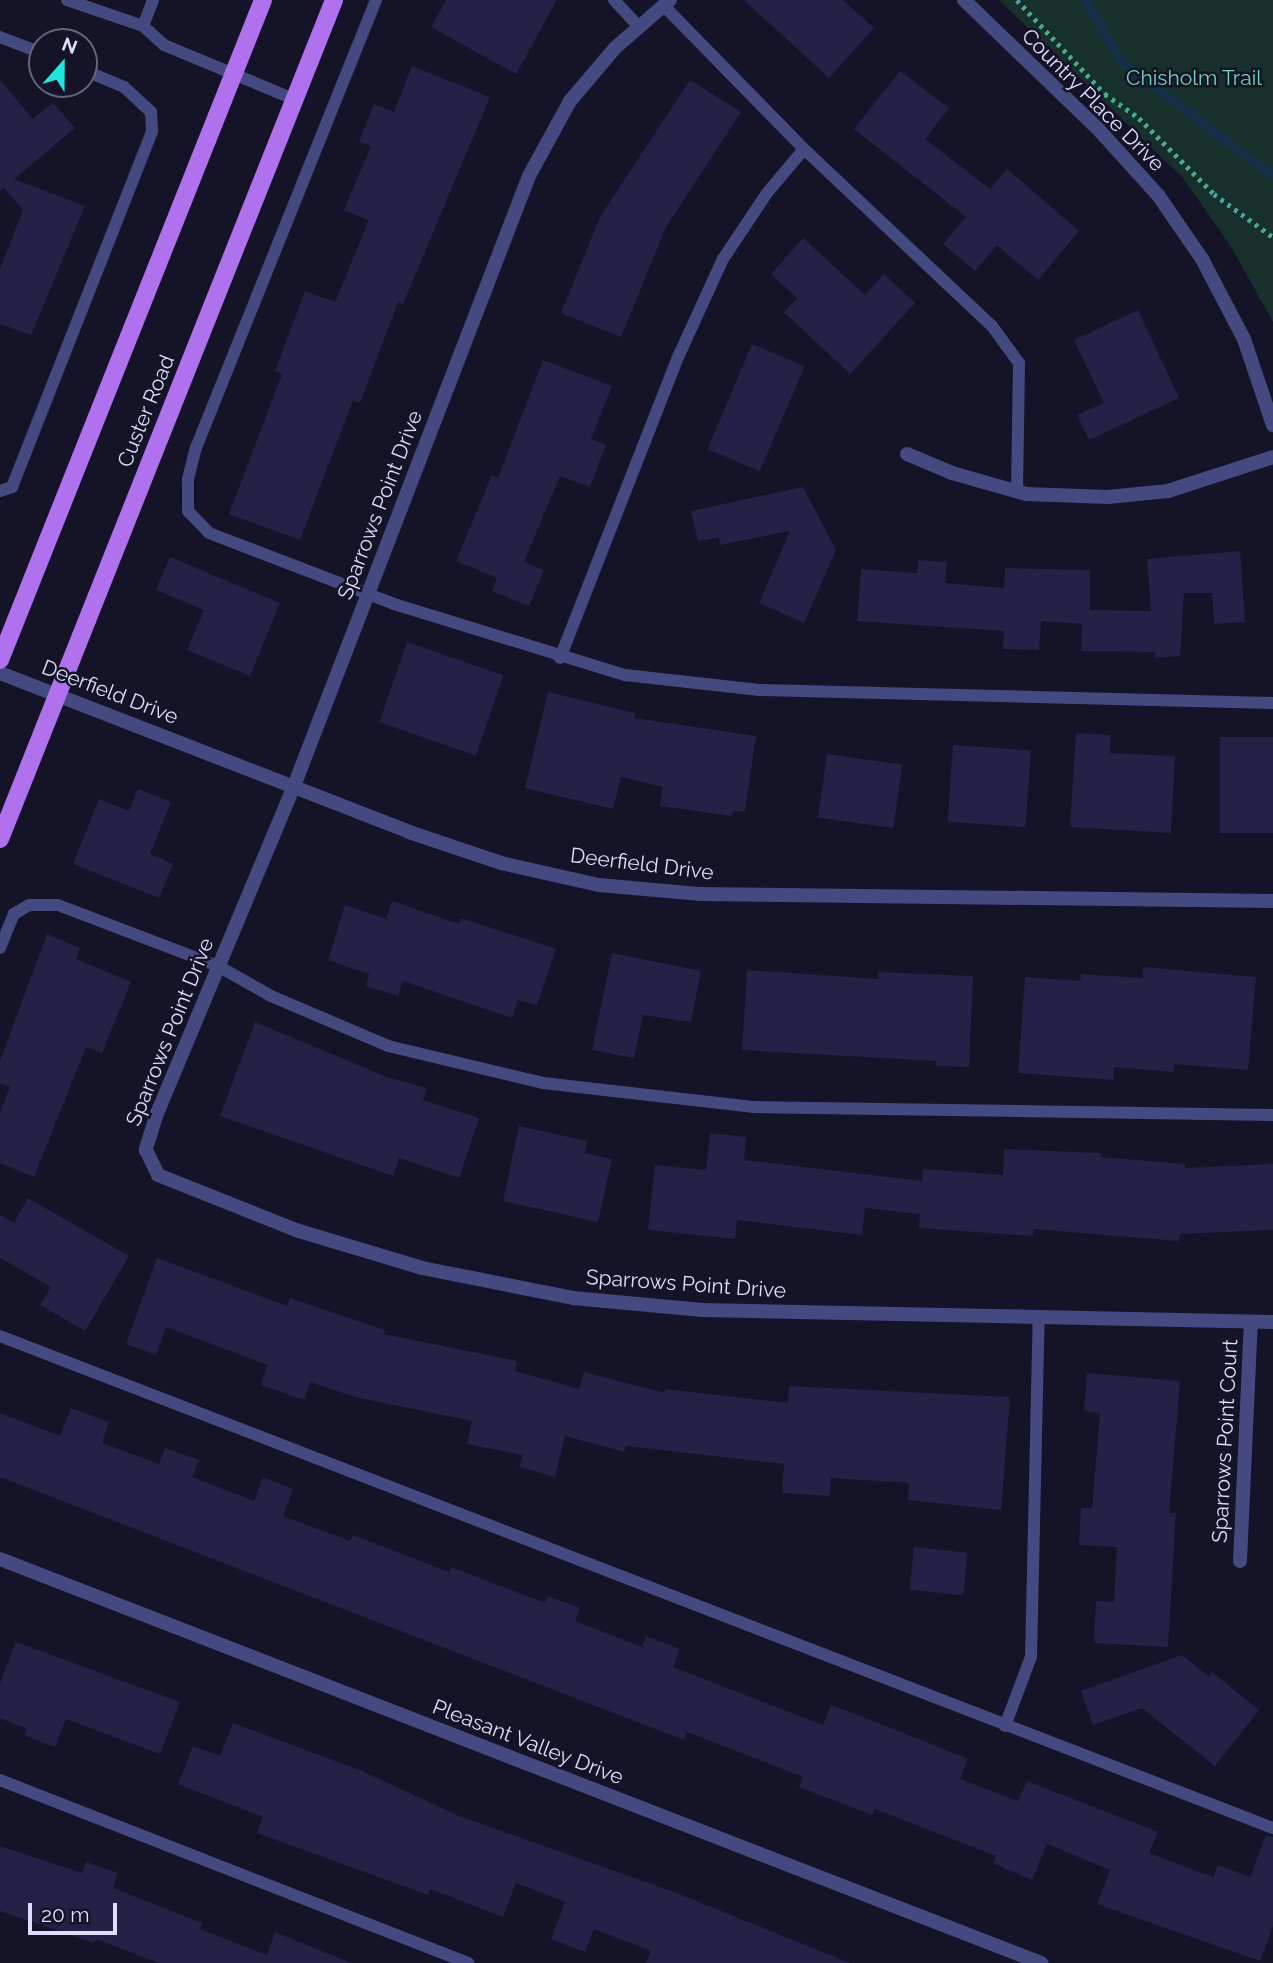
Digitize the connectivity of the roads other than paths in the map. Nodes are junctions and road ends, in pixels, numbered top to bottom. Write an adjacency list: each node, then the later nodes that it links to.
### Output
1 (67, 0): 9 (lane)
2 (153, 0): 9 (lane)
3 (263, 0): 13 (main road, Custer Road)
4 (334, 0): 15 (main road, Custer Road)
5 (376, 0): 22 (lane)
6 (614, 0): 10 (lane)
7 (964, 0): 17 (street, Country Place Drive)
8 (667, 3): 10 (street, Sparrows Point Drive); 16 (lane)
9 (143, 26): 13 (lane)
10 (639, 27): 22 (street, Sparrows Point Drive)
11 (0, 37): 12 (lane)
12 (28, 48)
13 (233, 75): 15 (lane); 24 (main road, Custer Road)
14 (98, 76): 20 (lane)
15 (294, 99): 26 (main road, Custer Road)
16 (804, 149): 21 (lane); 23 (lane)
17 (1273, 425)
18 (907, 454): 21 (street)
19 (1273, 457): 21 (street)
20 (0, 491)
21 (1017, 491)
22 (368, 595): 23 (lane); 28 (street, Sparrows Point Drive)
23 (559, 658): 27 (lane)
24 (0, 660)
25 (0, 673): 26 (street, Deerfield Drive)
26 (58, 694): 28 (street, Deerfield Drive); 29 (main road, Custer Road)
27 (1273, 703)
28 (294, 786): 30 (street, Deerfield Drive); 32 (street, Sparrows Point Drive)
29 (0, 839)
30 (1273, 901)
31 (0, 948): 32 (lane)
32 (218, 967): 33 (lane); 34 (street, Sparrows Point Drive)
33 (1273, 1115)
34 (1038, 1317): 35 (street, Sparrows Point Drive); 40 (lane)
35 (1251, 1322): 36 (street, Sparrows Point Drive); 39 (street, Sparrows Point Court)
36 (1273, 1322)
37 (0, 1336): 40 (lane)
38 (0, 1559): 43 (street, Pleasant Valley Drive)
39 (1240, 1561)
40 (1005, 1726): 42 (lane)
41 (0, 1780): 44 (lane)
42 (1273, 1828)
43 (1010, 1957): 45 (street, Pleasant Valley Drive)
44 (468, 1963)
45 (1041, 1963)

